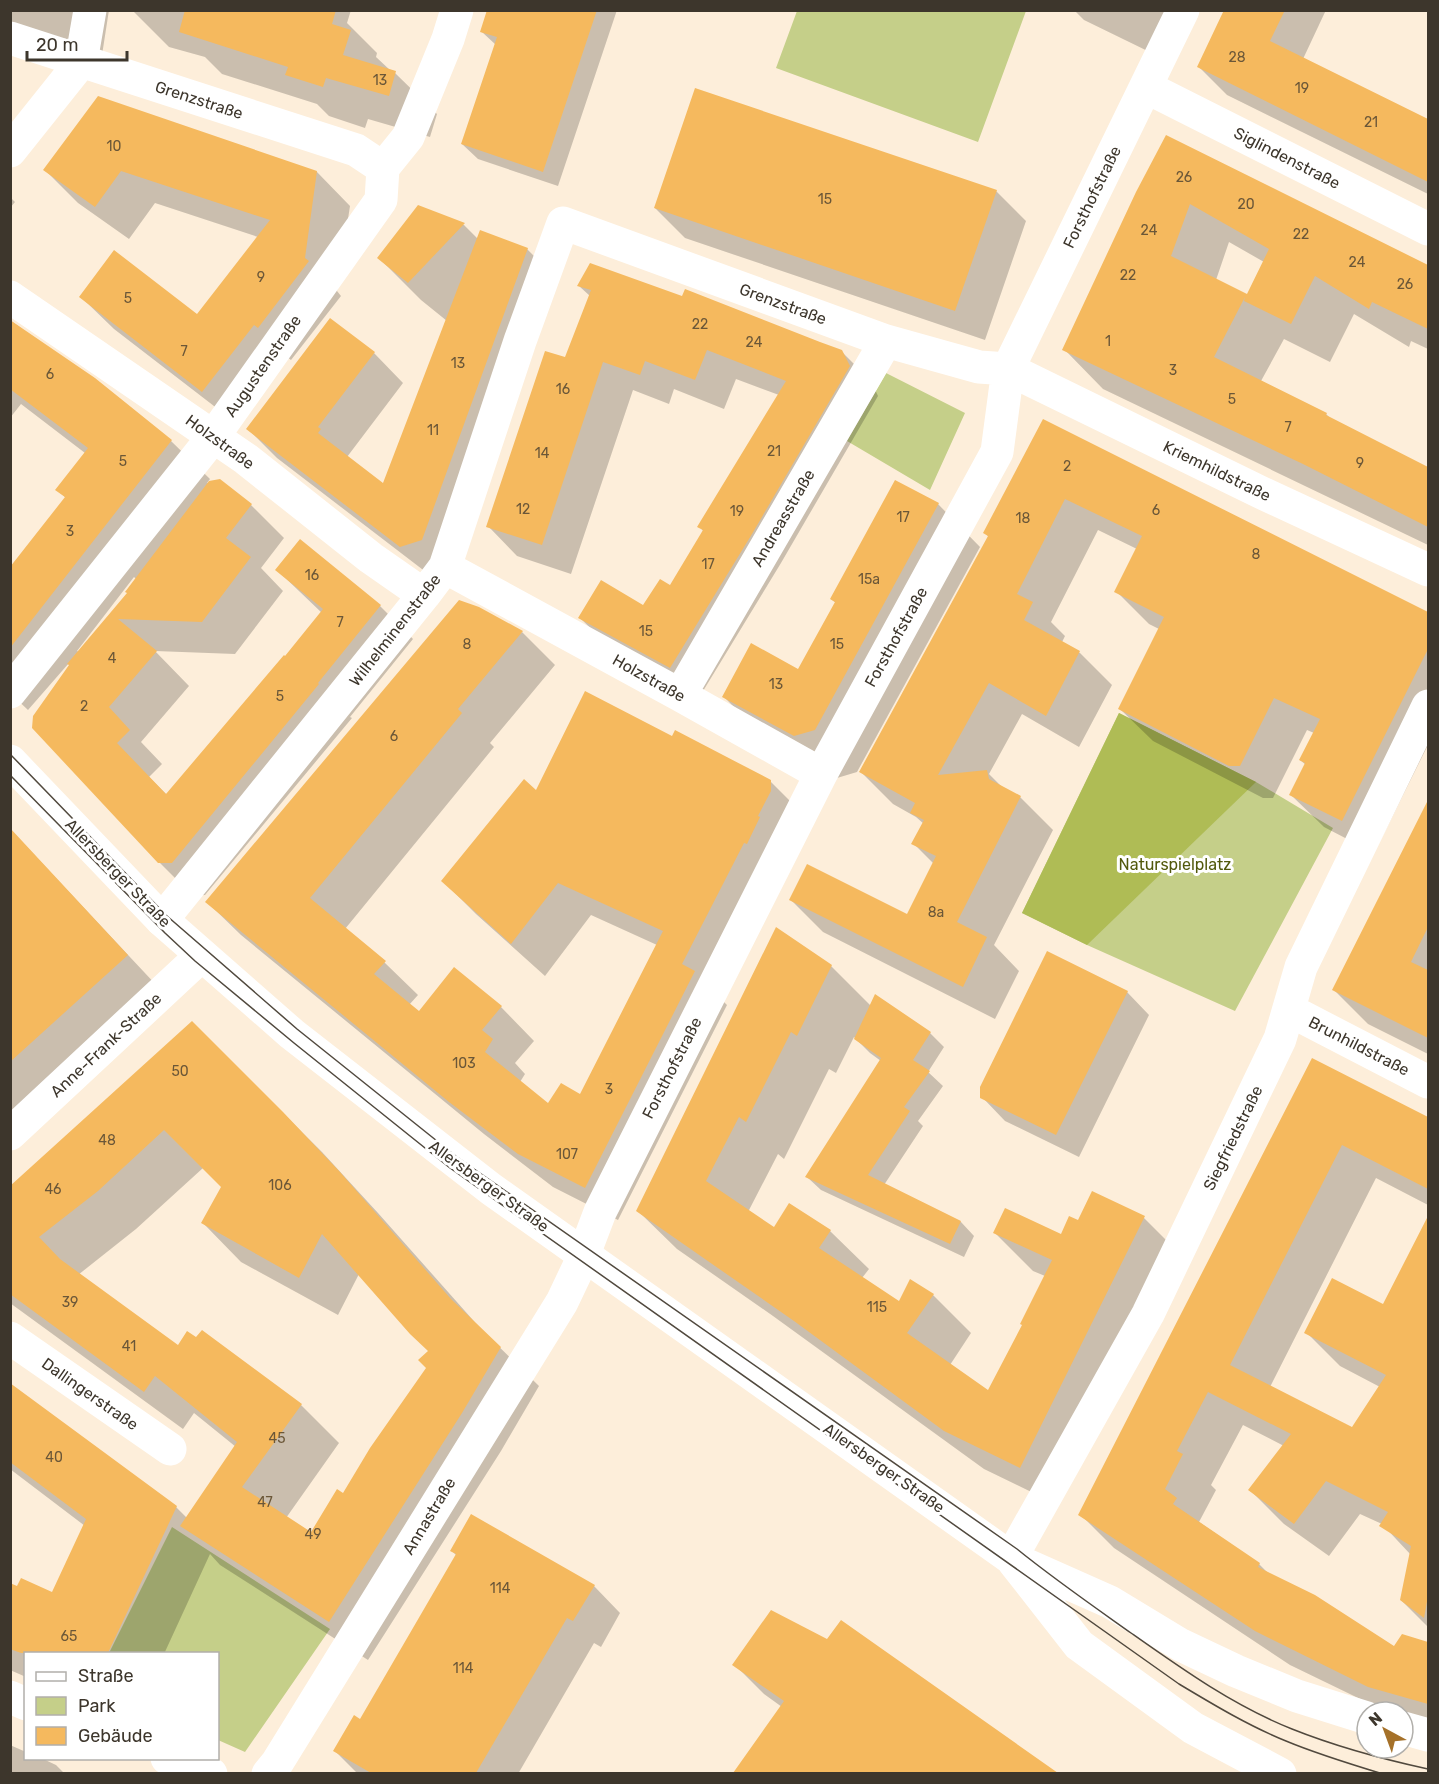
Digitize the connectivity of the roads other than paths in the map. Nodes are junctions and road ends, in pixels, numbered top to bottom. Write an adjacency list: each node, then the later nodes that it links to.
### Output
1 (90, 10): 5 (street)
2 (458, 10): 8 (street)
3 (1183, 10): 6 (street, Forsthofstraße)
4 (10, 38): 5 (street, Grenzstraße)
5 (81, 62): 7 (street); 8 (street, Grenzstraße)
6 (1146, 87): 10 (street, Siglindenstraße); 13 (street, Forsthofstraße)
7 (10, 151)
8 (383, 168): 14 (street, Augustenstraße)
9 (563, 223): 12 (street, Grenzstraße); 15 (street, Wilhelminenstraße)
10 (1428, 229)
11 (10, 297): 14 (street, Holzstraße)
12 (886, 341): 13 (street, Grenzstraße); 19 (street, Andreasstraße)
13 (1008, 369): 16 (street, Kriemhildstraße); 22 (street, Forsthofstraße)
14 (213, 437): 17 (street, Holzstraße); 18 (street, Augustenstraße)
15 (445, 567): 17 (street, Wilhelminenstraße); 19 (street, Holzstraße)
16 (1428, 570)
17 (424, 595): 23 (street, Wilhelminenstraße)
18 (10, 692)
19 (680, 694): 22 (street, Holzstraße)
20 (1428, 706): 25 (street, Siegfriedstraße)
21 (10, 761): 23 (street, Allersberger Straße)
22 (821, 774): 28 (street, Forsthofstraße)
23 (162, 920): 24 (street, Allersberger Straße)
24 (201, 956): 27 (street, Anne-Frank-Straße); 28 (street, Allersberger Straße)
25 (1289, 1010): 26 (street, Brunhildstraße); 31 (street, Siegfriedstraße)
26 (1428, 1082)
27 (10, 1134)
28 (583, 1255): 31 (street, Allersberger Straße); 35 (street, Annastraße)
29 (10, 1338): 30 (street, Dallingerstraße)
30 (170, 1449)
31 (1011, 1558): 32 (street, Allersberger Straße); 36 (street, Allersberger Straße)
32 (1355, 1714)
33 (173, 1760): 34 (street)
34 (211, 1773)
35 (268, 1773)
36 (1280, 1773)

